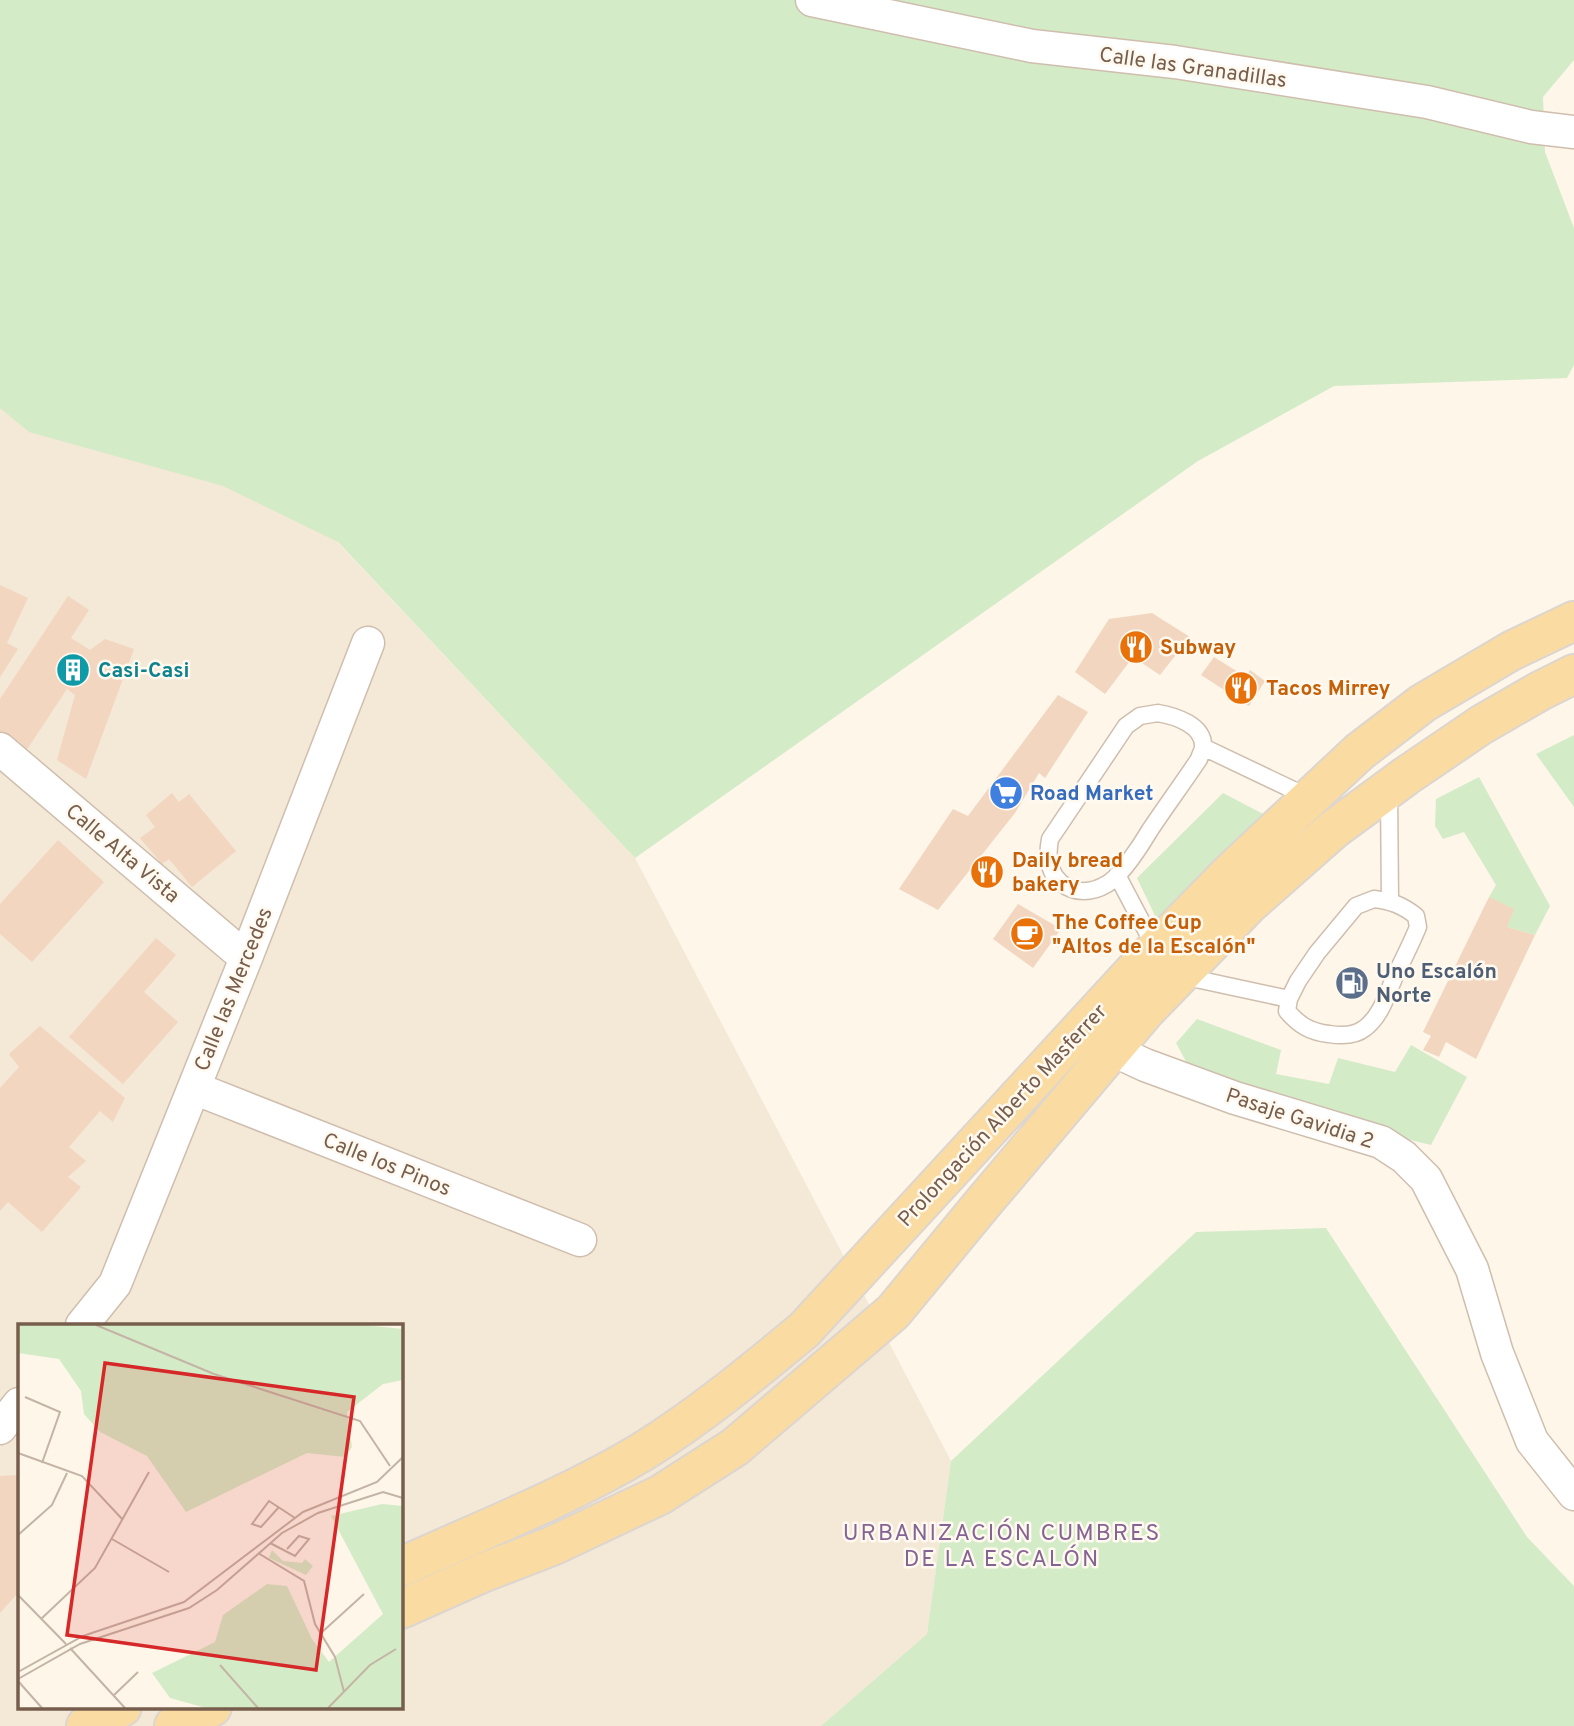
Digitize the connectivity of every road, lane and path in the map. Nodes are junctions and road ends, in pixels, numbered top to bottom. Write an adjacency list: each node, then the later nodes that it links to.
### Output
1 (812, 0): 2 (street, Calle las Granadillas)
2 (1574, 132)
3 (1574, 621): 9 (main road, Prolongación Alberto Masferrer)
4 (368, 643): 12 (street, Calle las Mercedes)
5 (1574, 674): 8 (main road, Prolongación Alberto Masferrer)
6 (1203, 747): 9 (lane); 10 (lane); 10 (lane)
7 (0, 750): 12 (street, Calle Alta Vista)
8 (1389, 789): 11 (lane); 13 (main road, Prolongación Alberto Masferrer)
9 (1311, 799): 13 (main road, Prolongación Alberto Masferrer)
10 (1117, 875): 13 (lane)
11 (1390, 901): 14 (lane); 14 (lane)
12 (246, 958): 16 (street, Calle las Mercedes)
13 (1168, 963): 14 (lane); 15 (main road, Prolongación Alberto Masferrer); 22 (main road, Prolongación Alberto Masferrer)
14 (1289, 999)
15 (1113, 1050): 21 (street, Pasaje Gavidia 2); 23 (main road, Prolongación Alberto Masferrer)
16 (194, 1088): 17 (street, Calle los Pinos); 18 (street, Calle las Mercedes)
17 (580, 1241)
18 (83, 1324)
19 (18, 1405): 20 (street)
20 (0, 1428)
21 (1573, 1492)
22 (402, 1567)
23 (402, 1609)
24 (120, 1708): 26 (main road)
25 (210, 1708): 27 (main road)
26 (86, 1726)
27 (174, 1726)

